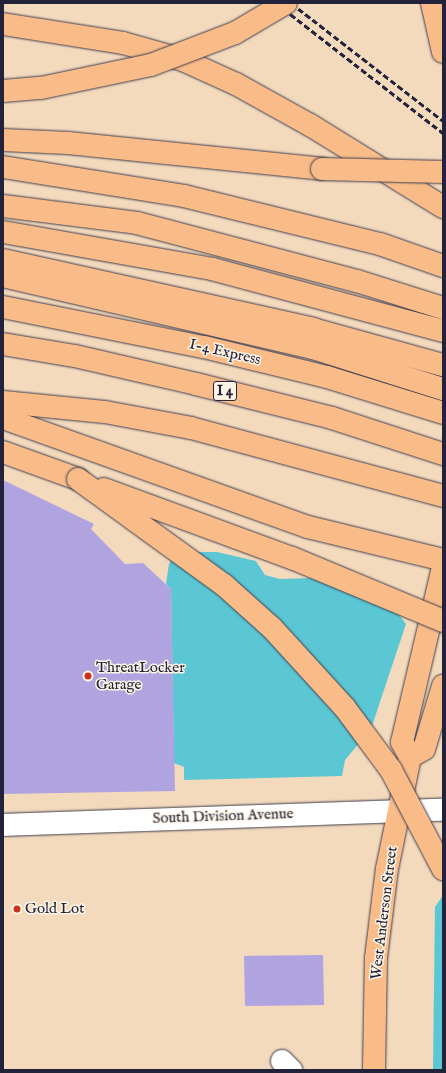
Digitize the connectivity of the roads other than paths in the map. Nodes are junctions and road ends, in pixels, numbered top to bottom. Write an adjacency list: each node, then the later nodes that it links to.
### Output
1 (286, 3): 8 (main road, bridge)
2 (432, 3): 6 (main road)
3 (3, 13): 7 (main road)
4 (3, 24): 7 (main road)
5 (3, 38): 7 (main road)
6 (443, 52)
7 (236, 84): 13 (main road)
8 (3, 91)
9 (3, 140): 11 (main road, bridge)
10 (3, 167): 16 (main road)
11 (443, 172)
12 (3, 206): 19 (main road)
13 (443, 207)
14 (3, 232): 20 (main road)
15 (3, 260): 22 (main road)
16 (443, 266)
17 (3, 276): 23 (main road)
18 (3, 307): 25 (main road, I-4 Express)
19 (443, 308)
20 (443, 331)
21 (3, 344): 28 (main road, I 4)
22 (443, 365)
23 (443, 389)
24 (3, 402): 30 (main road)
25 (443, 413)
26 (3, 418): 31 (main road)
27 (3, 452): 29 (main road)
28 (443, 454)
29 (78, 479): 33 (main road, bridge); 39 (main road, bridge)
30 (443, 496)
31 (443, 560)
32 (443, 568): 35 (main road)
33 (443, 621)
34 (443, 686): 35 (main road)
35 (410, 757): 36 (main road, West Anderson Street)
36 (399, 810): 37 (street, South Division Avenue); 38 (street, South Division Avenue); 40 (main road, West Anderson Street)
37 (443, 810)
38 (3, 825)
39 (443, 869)
40 (374, 1070)

